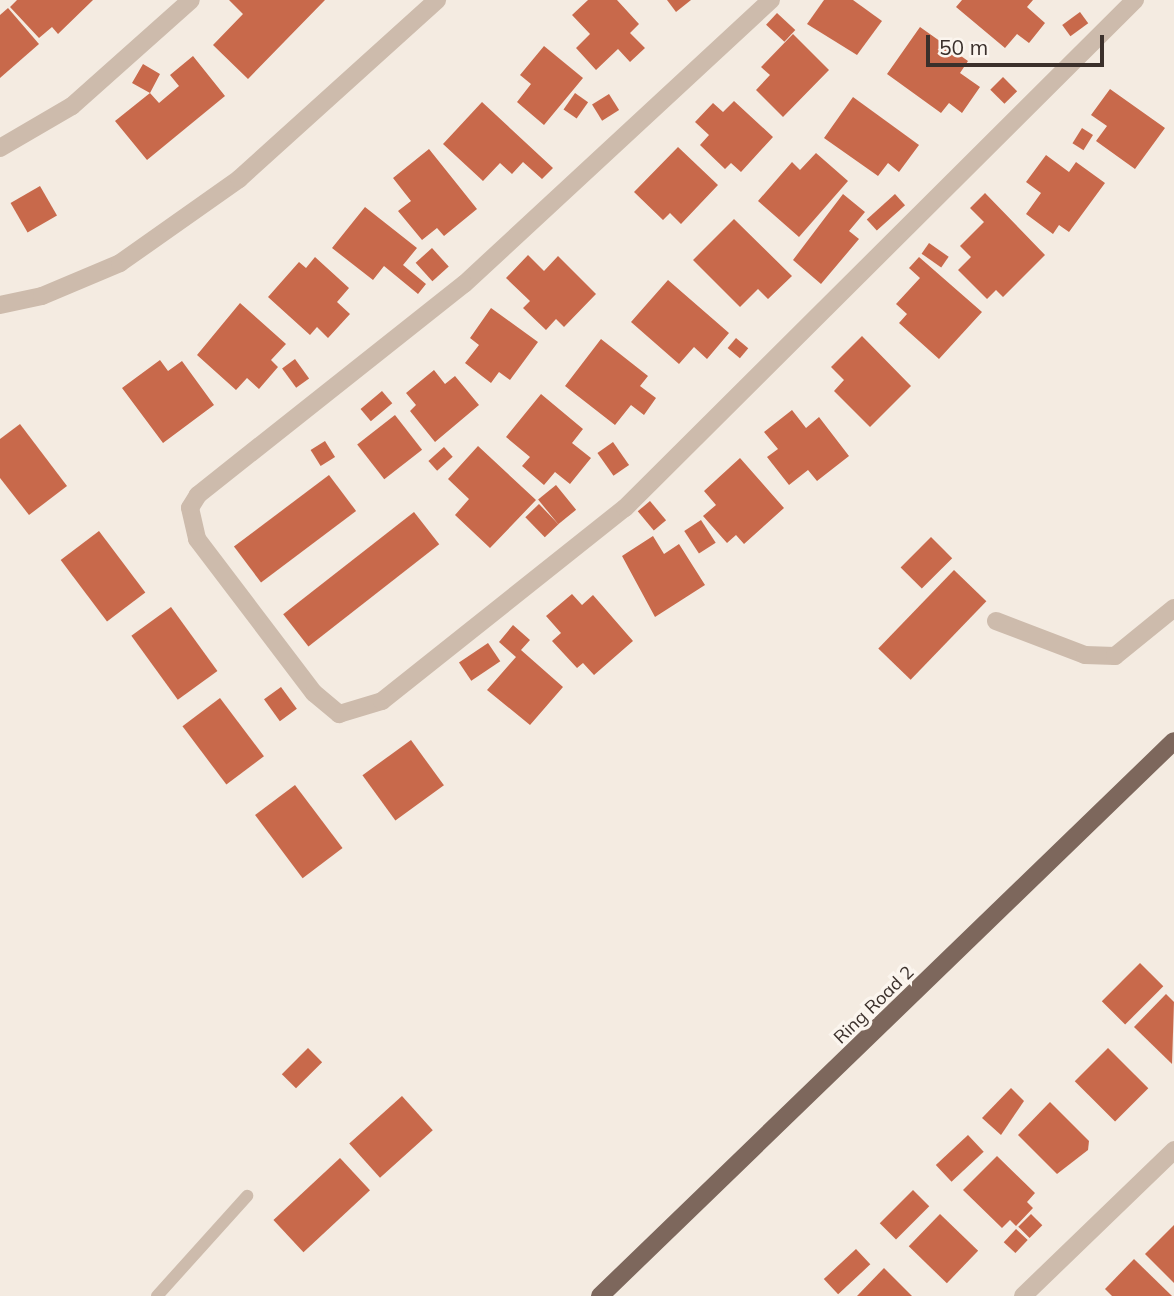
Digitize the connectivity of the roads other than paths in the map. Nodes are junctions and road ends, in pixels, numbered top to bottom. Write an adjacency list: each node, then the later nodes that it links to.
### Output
1 (437, 0): 6 (street)
2 (771, 0): 3 (street)
3 (1135, 0)
4 (180, 4): 5 (street)
5 (0, 148)
6 (0, 305)
7 (1174, 608): 8 (street)
8 (996, 621)
9 (1174, 741): 13 (main road, Ring Road 2)
10 (1170, 1161): 14 (street)
11 (247, 1196): 12 (lane)
12 (157, 1296)
13 (600, 1296)
14 (1023, 1296)

